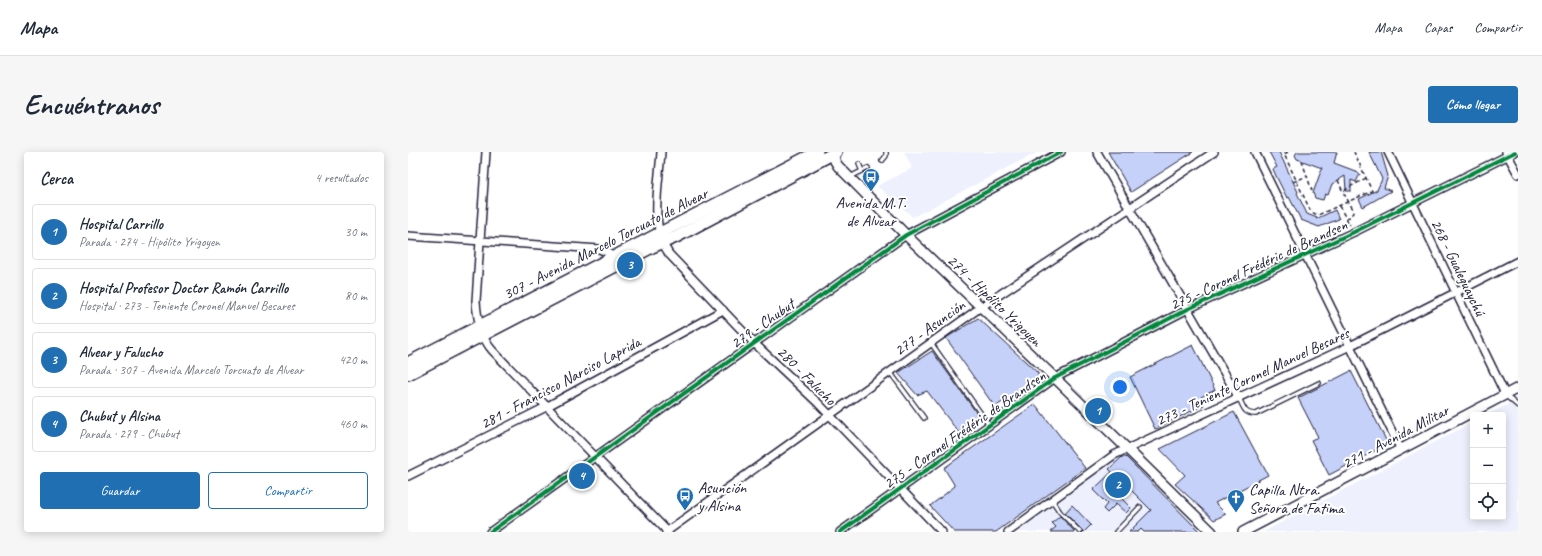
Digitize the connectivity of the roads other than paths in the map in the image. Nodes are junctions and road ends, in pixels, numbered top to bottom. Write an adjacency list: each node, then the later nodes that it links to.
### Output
1 (486, 152): 24 (street)
2 (661, 152): 23 (street)
3 (817, 152): 23 (main road, 307 - Avenida Marcelo Torcuato de Alvear)
4 (834, 152): 18 (street, 274 - Hipólito Yrigoyen); 23 (main road, 307 - Avenida Marcelo Torcuato de Alvear)
5 (886, 152): 13 (lane)
6 (1061, 152): 21 (street, 279 - Chubut)
7 (1097, 152): 20 (street)
8 (1214, 152): 20 (street, 277 - Asunción)
9 (1255, 152): 25 (street)
10 (1388, 152): 19 (street, 268 - Gualeguaychú)
11 (1515, 152): 12 (street, 275 - Coronel Frédéric de Brandsen)
12 (1507, 154): 17 (street); 19 (street, 275 - Coronel Frédéric de Brandsen)
13 (882, 161)
14 (859, 164): 16 (lane)
15 (868, 168): 16 (lane)
16 (862, 171): 18 (lane)
17 (1518, 174)
18 (849, 177): 21 (street, 274 - Hipólito Yrigoyen)
19 (1412, 202): 25 (street, 275 - Coronel Frédéric de Brandsen); 28 (street, 268 - Gualeguaychú)
20 (1130, 207): 29 (street, 277 - Asunción); 30 (street)
21 (906, 235): 29 (street, 274 - Hipólito Yrigoyen); 33 (street, 279 - Chubut)
22 (408, 236): 24 (street)
23 (660, 238): 26 (main road, 307 - Avenida Marcelo Torcuato de Alvear); 31 (street, 280 - Falucho)
24 (480, 241): 26 (street); 32 (street)
25 (1306, 256): 30 (street, 275 - Coronel Frédéric de Brandsen); 35 (street)
26 (615, 261): 32 (main road, 307 - Avenida Marcelo Torcuato de Alvear)
27 (1518, 261): 28 (street, 273 - Teniente Coronel Manuel Besares)
28 (1456, 292): 35 (street, 273 - Teniente Coronel Manuel Besares); 42 (street, 268 - Gualeguaychú)
29 (981, 307): 34 (street, 277 - Asunción); 39 (street, 274 - Hipólito Yrigoyen)
30 (1188, 309): 39 (street, 275 - Coronel Frédéric de Brandsen); 43 (street)
31 (723, 310): 33 (street, 280 - Falucho); 44 (street, 281 - Francisco Narciso Laprida)
32 (481, 331): 36 (main road, 307 - Avenida Marcelo Torcuato de Alvear); 38 (main road, 307 - Avenida Marcelo Torcuato de Alvear); 44 (street)
33 (754, 343): 46 (street, 280 - Falucho); 51 (street, 279 - Chubut)
34 (931, 343): 37 (street, 277 - Asunción); 48 (lane)
35 (1350, 346): 43 (street, 273 - Teniente Coronel Manuel Besares); 50 (street)
36 (408, 363)
37 (890, 372): 46 (street, 277 - Asunción); 47 (lane)
38 (408, 374)
39 (1055, 378): 48 (street, 275 - Coronel Frédéric de Brandsen); 49 (street, 274 - Hipólito Yrigoyen)
40 (1319, 383): 43 (lane)
41 (1518, 388): 42 (street, 271 - Avenida Militar)
42 (1505, 394): 45 (lane); 50 (street, 271 - Avenida Militar)
43 (1239, 398): 49 (street, 273 - Teniente Coronel Manuel Besares)
44 (546, 406): 51 (street); 52 (street, 281 - Francisco Narciso Laprida)
45 (1518, 406)
46 (829, 416): 53 (street, 280 - Falucho); 57 (street, 277 - Asunción)
47 (924, 418)
48 (989, 426): 53 (street, 275 - Coronel Frédéric de Brandsen)
49 (1128, 449): 54 (street, 273 - Teniente Coronel Manuel Besares); 63 (street, 274 - Hipólito Yrigoyen)
50 (1401, 450): 64 (street, 271 - Avenida Militar)
51 (595, 457): 56 (street, 279 - Chubut); 57 (street)
52 (408, 476)
53 (900, 489): 58 (street, 275 - Coronel Frédéric de Brandsen); 59 (street, 280 - Falucho)
54 (1051, 500): 60 (street, 273 - Teniente Coronel Manuel Besares); 61 (lane)
55 (1140, 507): 62 (lane)
56 (490, 532)
57 (667, 532)
58 (840, 532)
59 (942, 532)
60 (1008, 532)
61 (1080, 532)
62 (1116, 532)
63 (1212, 532)
64 (1243, 532)

